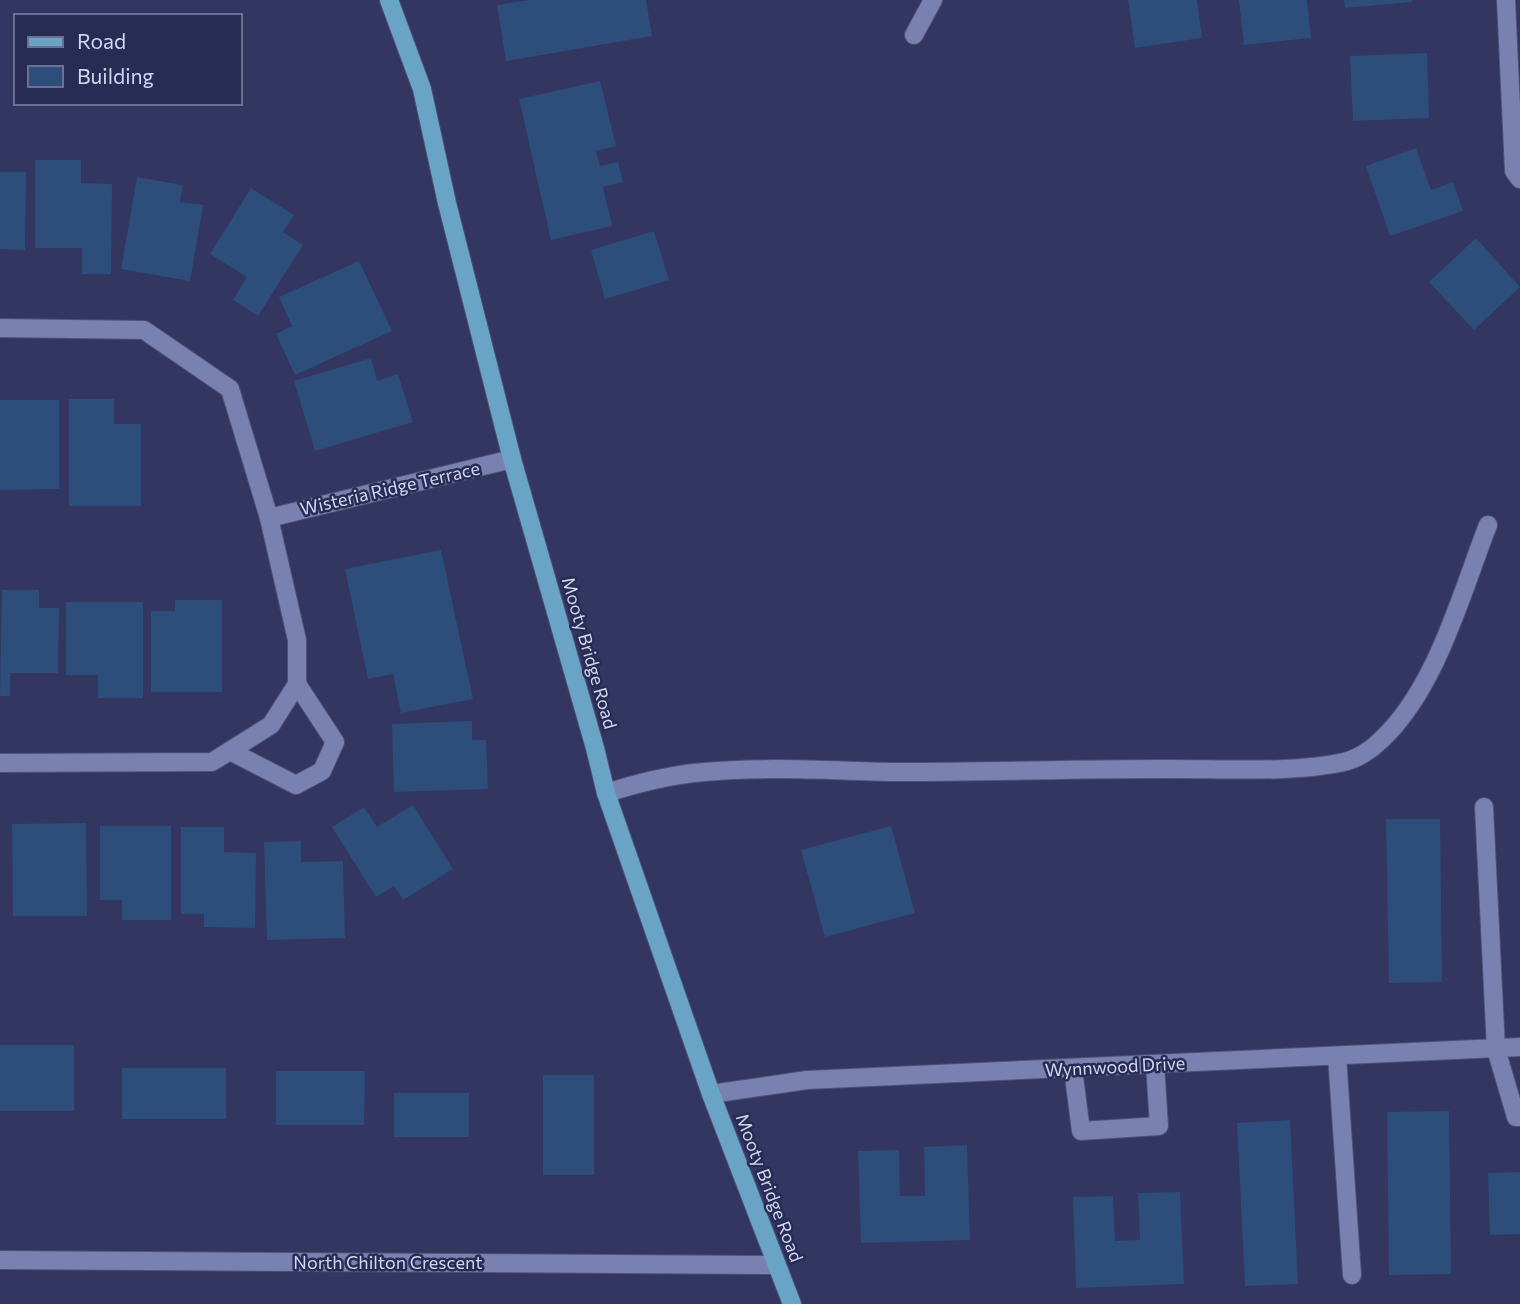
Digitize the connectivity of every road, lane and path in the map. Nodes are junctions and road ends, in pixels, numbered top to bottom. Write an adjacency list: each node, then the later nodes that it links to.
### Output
1 (389, 0): 7 (main road, Mooty Bridge Road)
2 (933, 0): 4 (street)
3 (1506, 0): 5 (street)
4 (914, 35)
5 (1520, 179)
6 (0, 328): 8 (street)
7 (512, 459): 8 (street, Wisteria Ridge Terrace); 13 (main road, Mooty Bridge Road)
8 (269, 518): 10 (street)
9 (1488, 525): 13 (street)
10 (297, 684): 11 (street); 11 (street)
11 (230, 751): 12 (street)
12 (0, 763)
13 (606, 793): 20 (main road, Mooty Bridge Road)
14 (1484, 807): 16 (street)
15 (1520, 1047): 16 (street, Wynnwood Drive)
16 (1496, 1048): 17 (street, Wynnwood Drive); 21 (street)
17 (1337, 1056): 18 (street, Wynnwood Drive); 24 (street)
18 (1155, 1065): 19 (street, Wynnwood Drive); 19 (street)
19 (1073, 1069): 20 (street, Wynnwood Drive)
20 (711, 1094): 23 (main road, Mooty Bridge Road)
21 (1520, 1117)
22 (0, 1260): 23 (street, North Chilton Crescent)
23 (776, 1265): 25 (main road, Mooty Bridge Road)
24 (1352, 1275)
25 (792, 1304)

